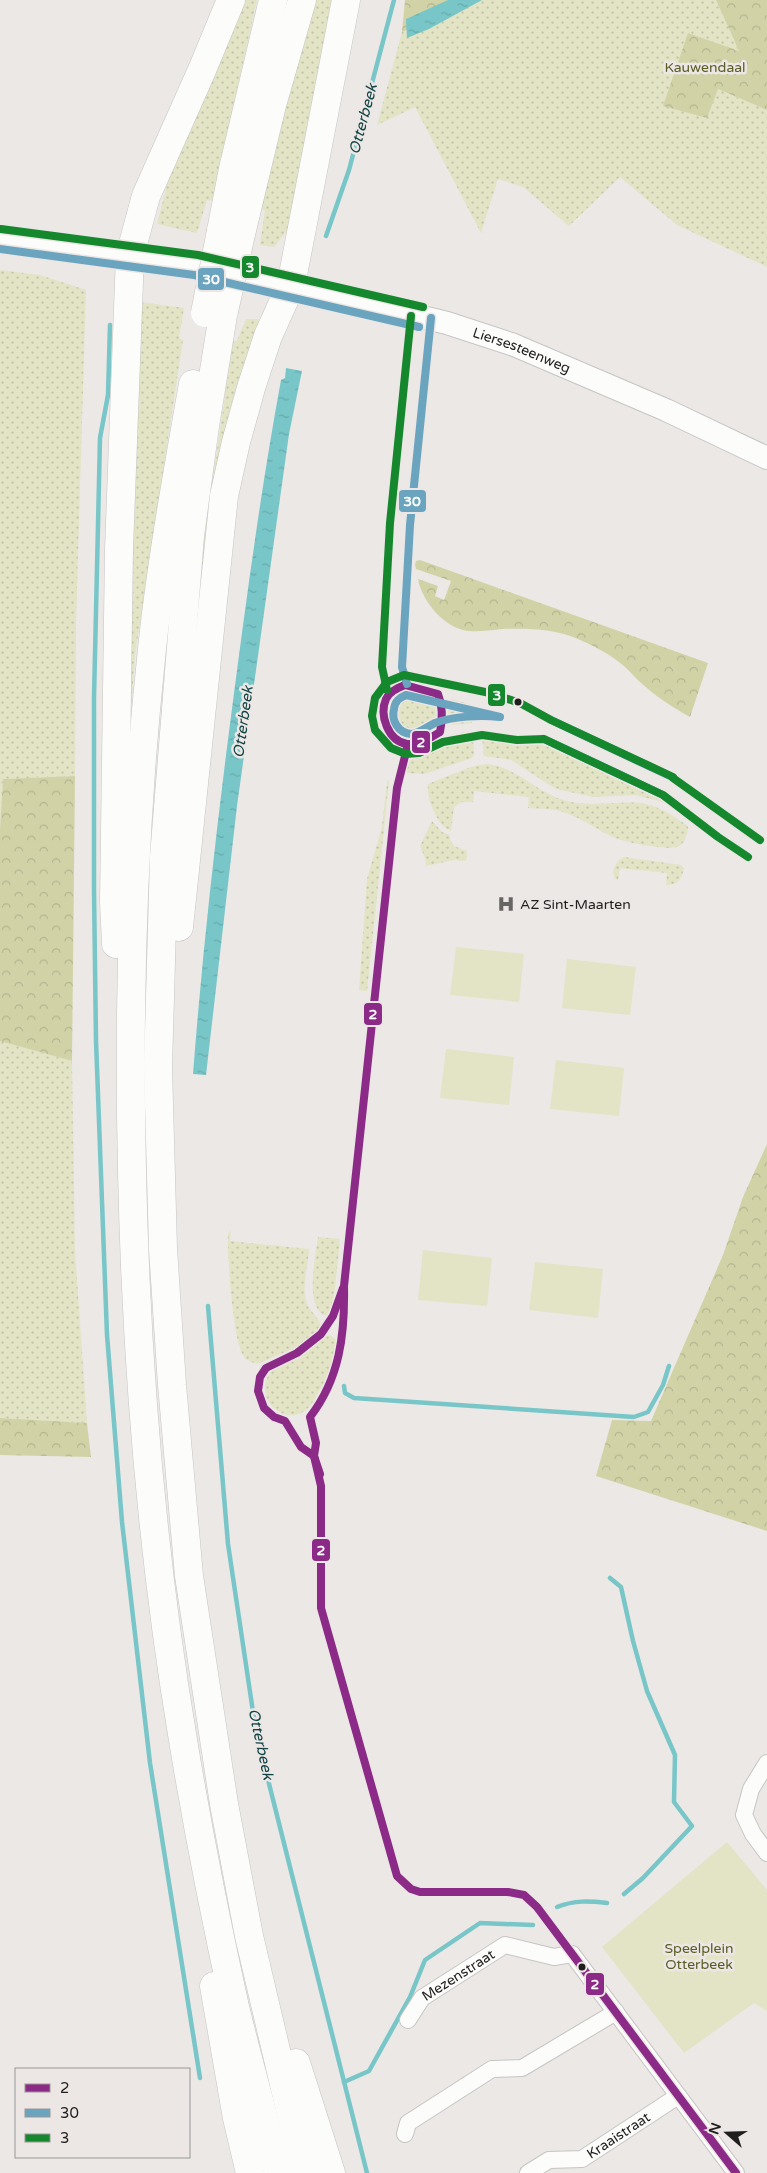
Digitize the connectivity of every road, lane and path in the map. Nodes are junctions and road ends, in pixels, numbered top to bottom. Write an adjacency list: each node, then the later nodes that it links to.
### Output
1 (231, 0): 7 (highway)
2 (274, 0): 5 (highway)
3 (302, 0): 5 (highway)
4 (346, 0): 8 (highway)
5 (231, 233): 9 (highway, bridge)
6 (0, 239): 7 (main road)
7 (130, 255): 8 (main road, Liersesteenweg); 12 (highway)
8 (291, 285): 10 (main road, Liersesteenweg); 11 (highway)
9 (214, 314): 11 (highway); 12 (highway)
10 (767, 458)
11 (158, 1067): 17 (highway)
12 (130, 1069): 15 (highway)
13 (767, 1763): 14 (street)
14 (767, 1853)
15 (210, 1890): 21 (highway); 22 (highway)
16 (616, 2012): 18 (street, Mezenstraat); 19 (street, Mezenstraat); 20 (street)
17 (267, 2015): 23 (highway); 24 (highway)
18 (408, 2020)
19 (678, 2096): 25 (street, Kraaistraat); 26 (street, Mezenstraat)
20 (405, 2134)
21 (276, 2164)
22 (250, 2173)
23 (306, 2173)
24 (331, 2173)
25 (528, 2173)
26 (736, 2173)

